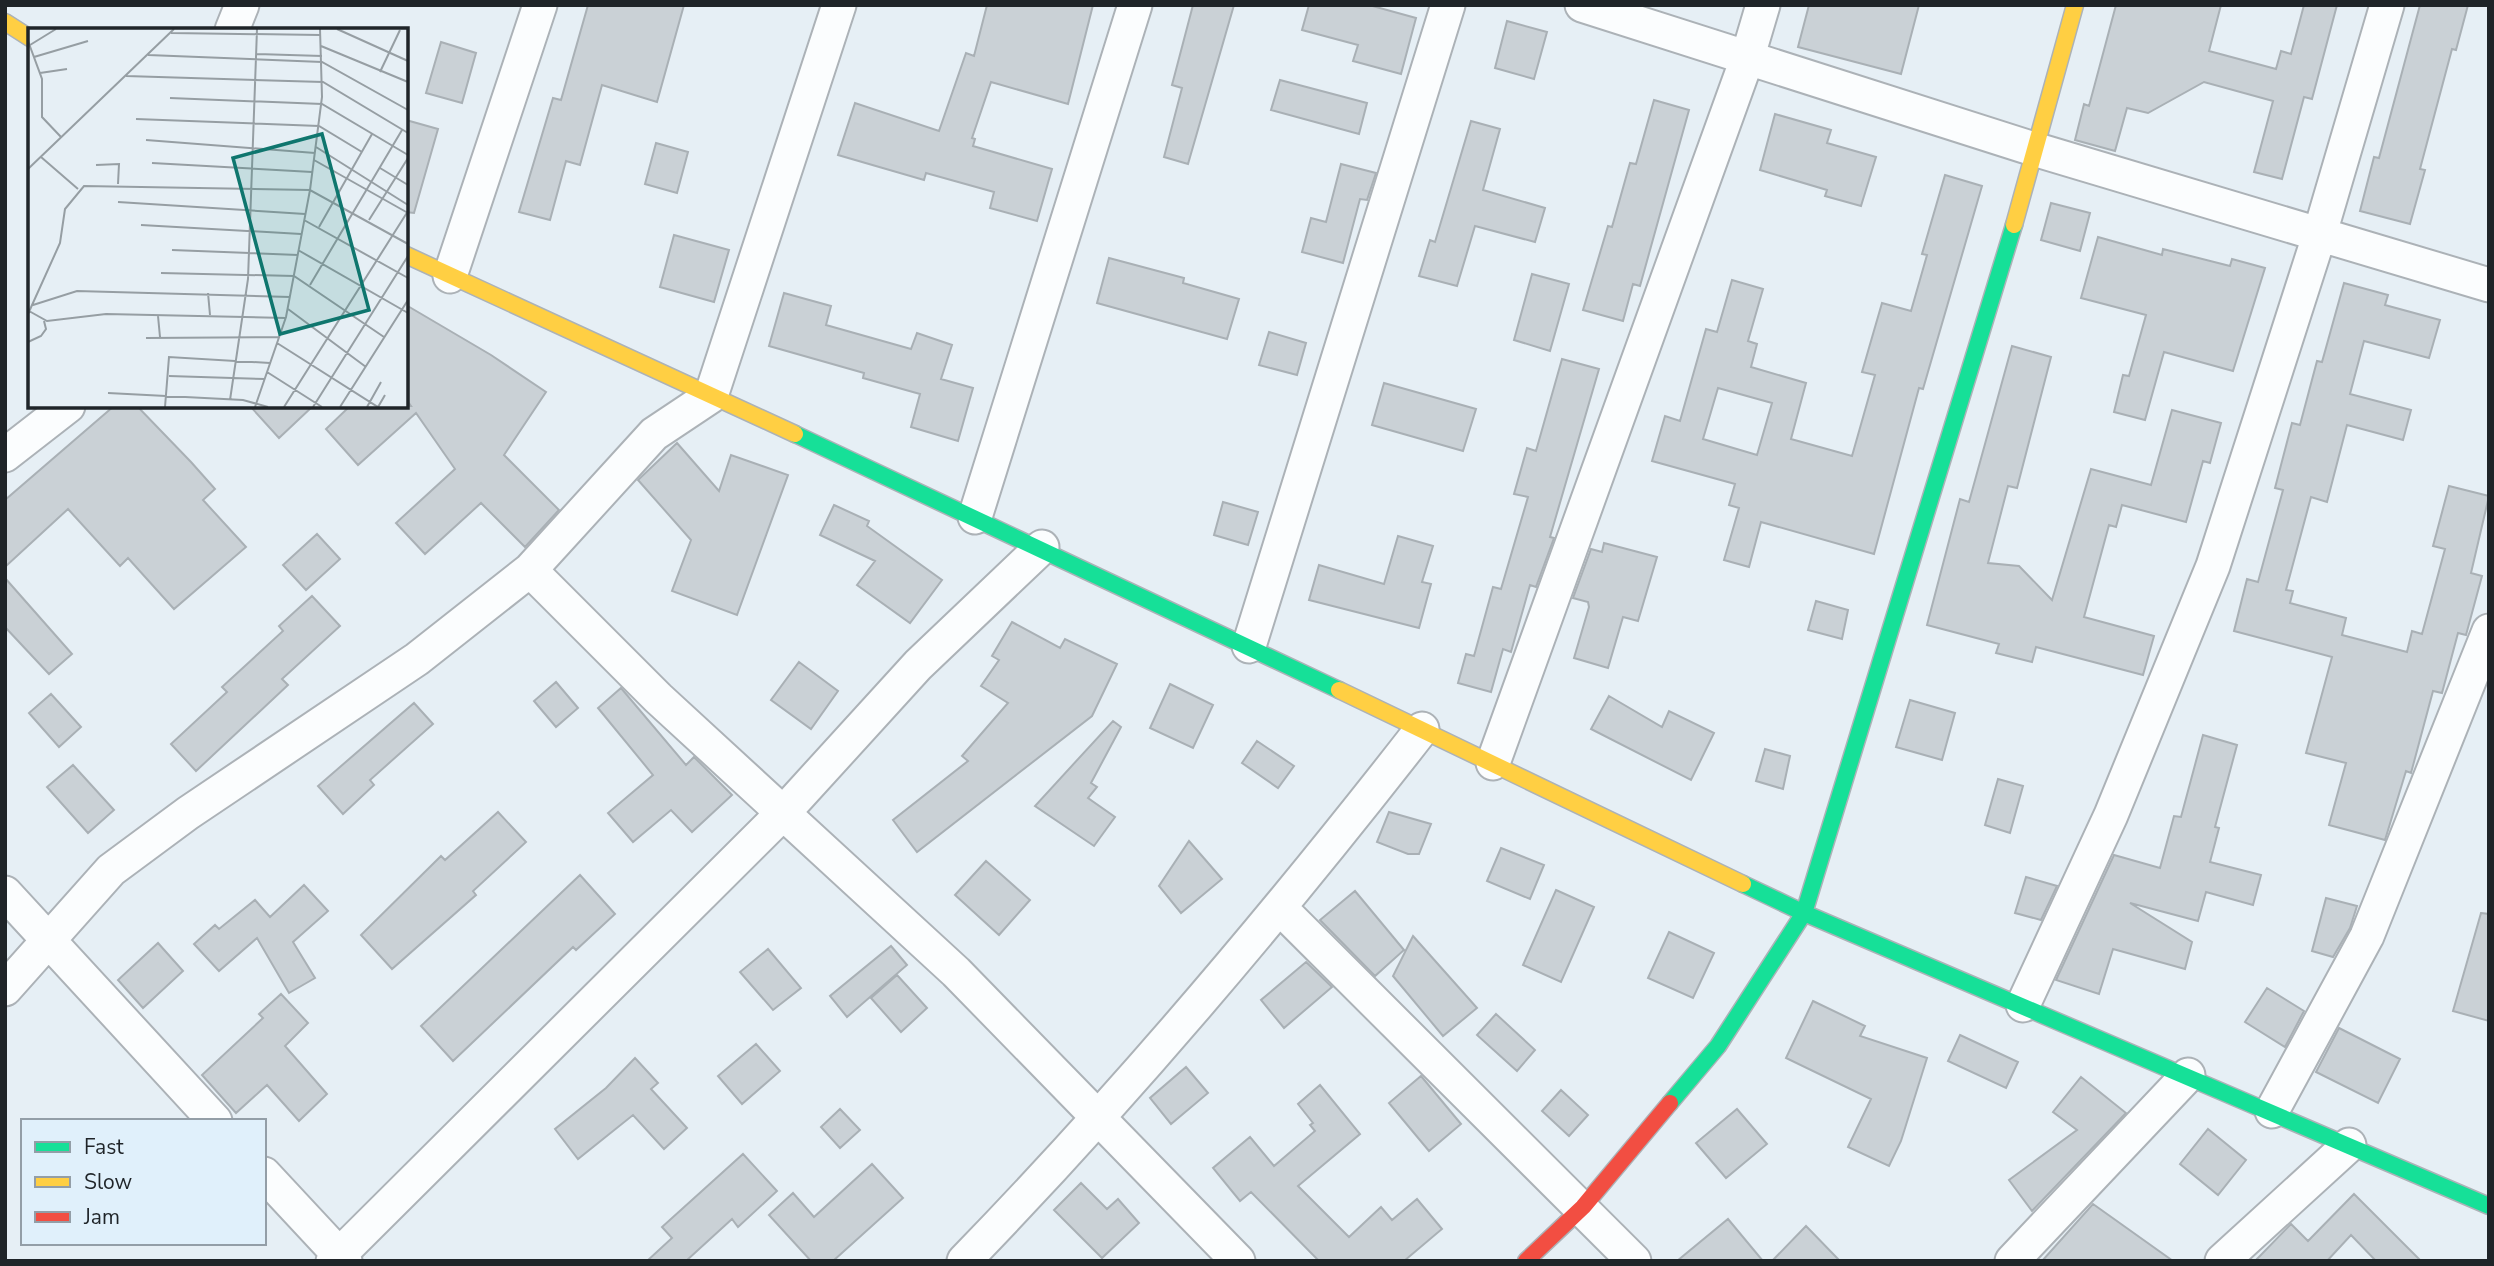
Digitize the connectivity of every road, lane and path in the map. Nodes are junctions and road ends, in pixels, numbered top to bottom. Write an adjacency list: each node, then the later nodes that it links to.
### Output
1 (242, 5): 11 (street)
2 (540, 5): 17 (street)
3 (839, 5): 19 (street)
4 (1135, 5): 22 (street)
5 (1448, 5): 26 (street)
6 (1582, 5): 13 (street)
7 (1763, 5): 13 (street)
8 (2075, 5): 14 (main road)
9 (2387, 5): 15 (street)
10 (5, 22): 12 (main road)
11 (233, 28)
12 (28, 37)
13 (1747, 59): 14 (street); 28 (street)
14 (2037, 150): 15 (street); 32 (main road)
15 (2320, 233): 18 (street); 35 (street)
16 (408, 257): 17 (main road)
17 (450, 276): 19 (main road)
18 (2489, 285)
19 (711, 396): 22 (main road); 24 (street)
20 (65, 408): 21 (street)
21 (5, 454)
22 (975, 517): 23 (main road)
23 (1042, 547): 26 (main road); 29 (street)
24 (530, 570): 29 (street); 33 (street)
25 (2489, 631): 37 (street)
26 (1249, 646): 27 (main road)
27 (1422, 729): 28 (main road); 31 (street)
28 (1493, 763): 32 (main road)
29 (785, 811): 39 (street); 44 (street)
30 (5, 893): 33 (street)
31 (1280, 908): 39 (street); 43 (street)
32 (1804, 913): 35 (main road); 43 (main road)
33 (48, 943): 34 (street); 38 (street)
34 (5, 989)
35 (2023, 1005): 36 (main road)
36 (2188, 1075): 37 (main road); 49 (street)
37 (2272, 1111): 40 (main road)
38 (213, 1119)
39 (1097, 1119): 45 (street); 46 (street)
40 (2349, 1145): 42 (main road); 50 (street)
41 (266, 1176): 44 (street)
42 (2489, 1206)
43 (1583, 1207): 47 (main road); 48 (street)
44 (339, 1259)
45 (964, 1261)
46 (1238, 1261)
47 (1526, 1261)
48 (1634, 1261)
49 (2012, 1261)
50 (2222, 1261)

